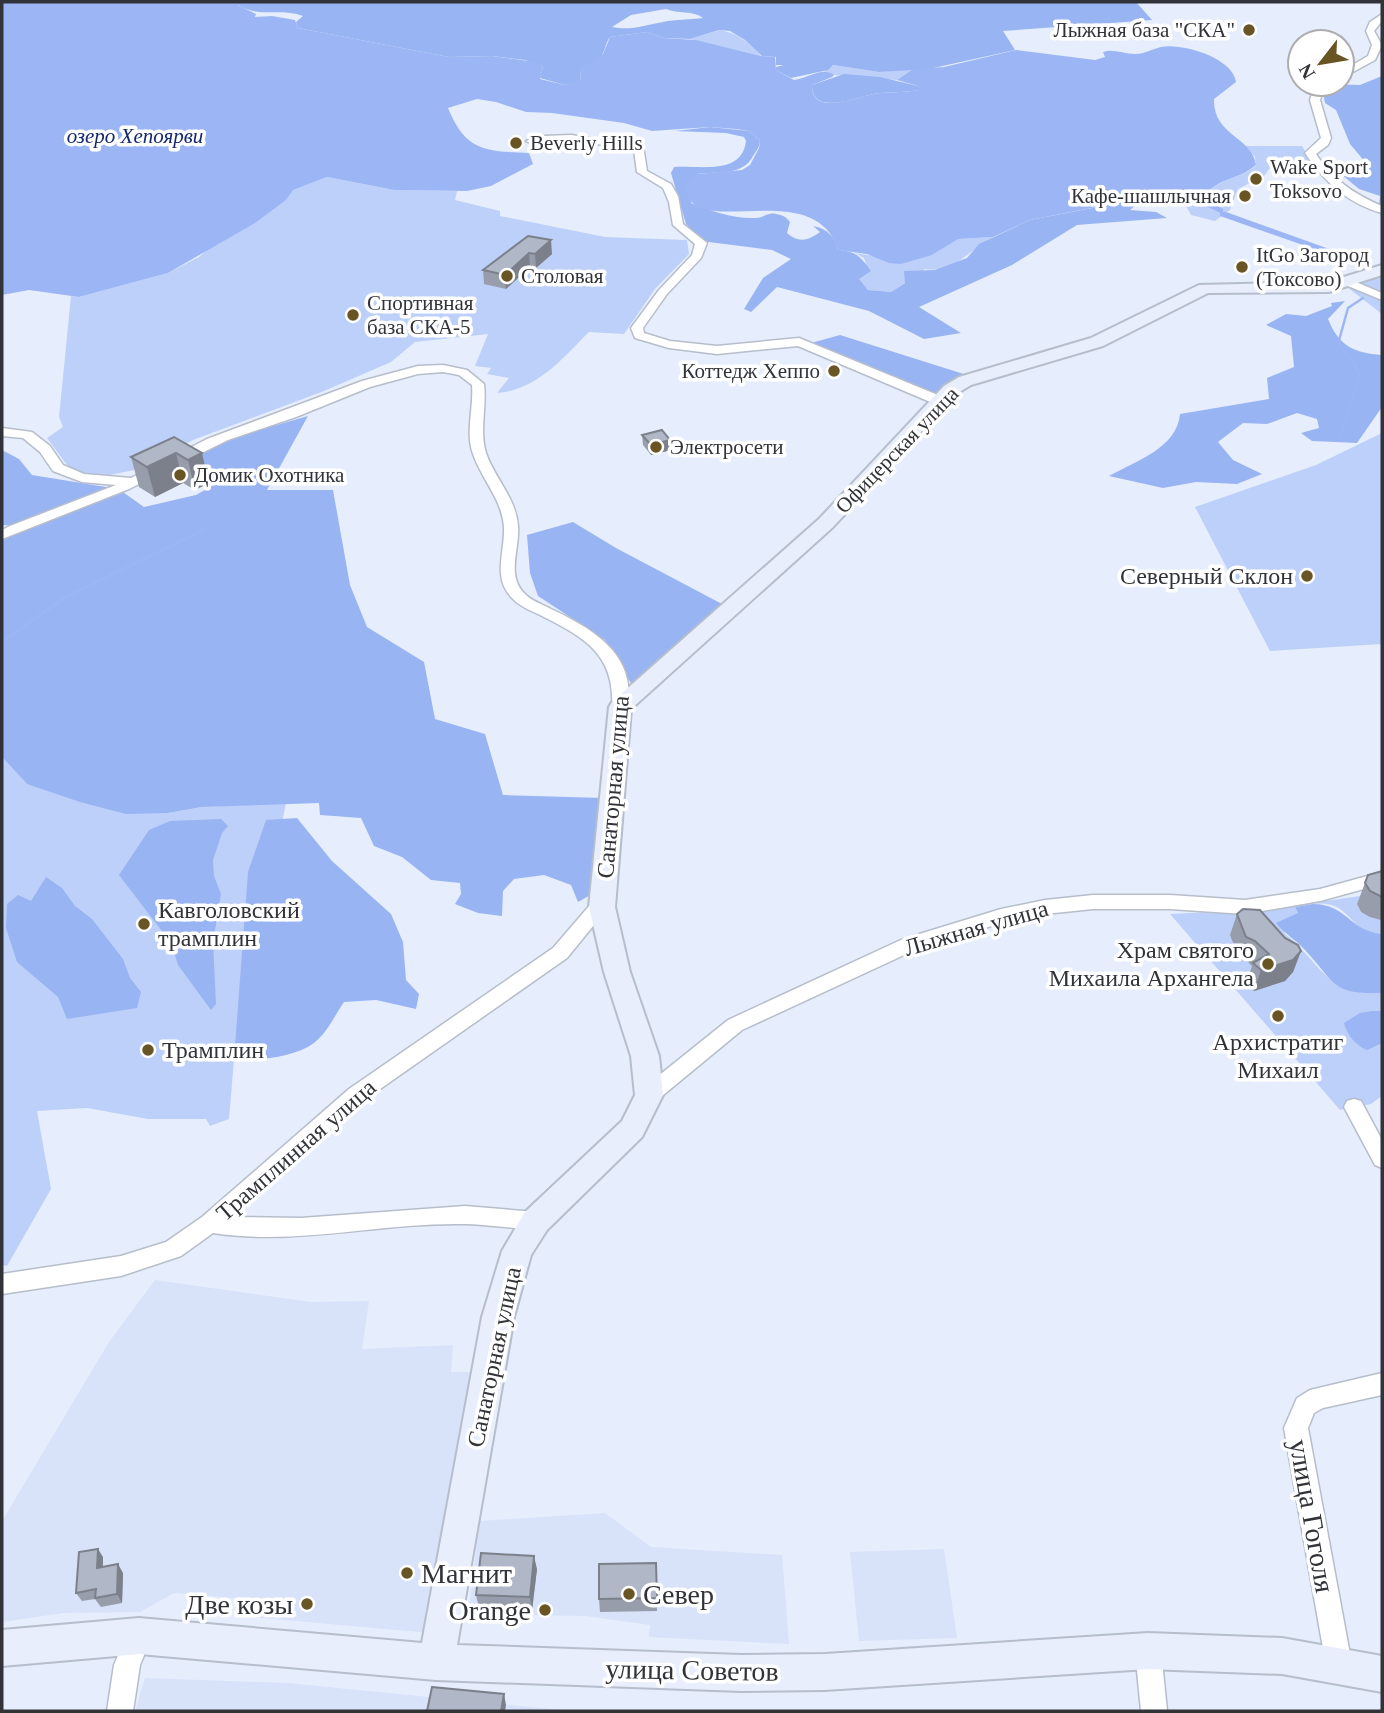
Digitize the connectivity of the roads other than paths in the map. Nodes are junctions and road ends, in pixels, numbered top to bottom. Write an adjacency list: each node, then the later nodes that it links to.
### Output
1 (1382, 17): 2 (street)
2 (1356, 67)
3 (1316, 98): 5 (street)
4 (531, 141): 9 (street)
5 (1382, 210)
6 (1382, 270): 7 (street, Офицерская улица)
7 (1350, 281): 8 (street); 9 (street, Офицерская улица)
8 (1382, 297)
9 (940, 401): 13 (street, Офицерская улица)
10 (2, 432): 11 (street)
11 (134, 482): 12 (street, Санаторная улица); 13 (street, Санаторная улица)
12 (2, 535)
13 (620, 707): 15 (street, Санаторная улица)
14 (1382, 878): 16 (street, Лыжная улица)
15 (602, 907): 16 (street, Санаторная улица); 20 (street, Трамплинная улица)
16 (649, 1095): 19 (street, Санаторная улица)
17 (1354, 1107): 18 (street)
18 (1382, 1159)
19 (536, 1221): 20 (street, Трамплинная улица); 26 (street, Санаторная улица)
20 (210, 1223): 21 (street)
21 (2, 1284)
22 (1382, 1384): 27 (street, улица Гоголя)
23 (139, 1636): 24 (street, улица Советов); 26 (street, улица Советов); 29 (street)
24 (2, 1648)
25 (1148, 1651): 26 (street, улица Советов); 27 (street, улица Советов); 30 (street)
26 (436, 1662)
27 (1339, 1665): 28 (street, улица Советов)
28 (1382, 1674)
29 (120, 1711)
30 (1154, 1711)

